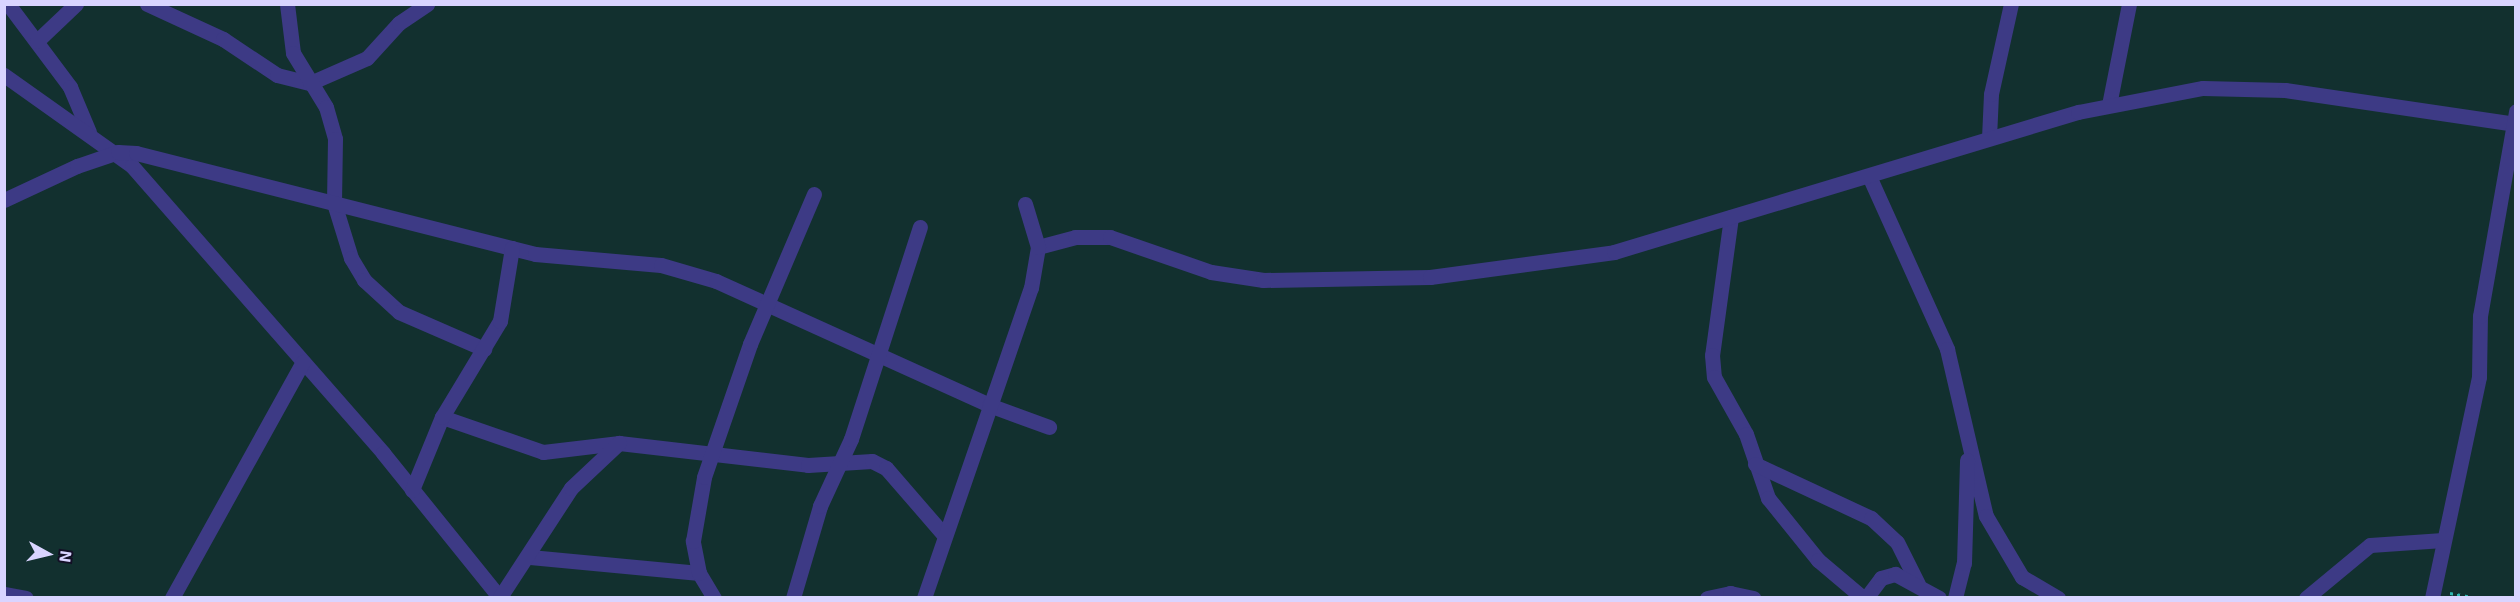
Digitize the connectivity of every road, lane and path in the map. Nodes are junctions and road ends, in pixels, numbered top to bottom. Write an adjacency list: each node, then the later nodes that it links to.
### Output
1 (8, 4): 8 (street)
2 (76, 4): 8 (street)
3 (147, 4): 10 (street)
4 (287, 4): 10 (street)
5 (427, 4): 10 (street)
6 (2011, 4): 14 (street)
7 (2129, 4): 11 (street)
8 (36, 41): 13 (street)
9 (4, 75): 13 (street)
10 (310, 83): 19 (street)
11 (2109, 105): 12 (street); 14 (street)
12 (2515, 119): 39 (street)
13 (89, 132): 15 (street)
14 (1989, 138): 16 (street)
15 (118, 152): 18 (street); 19 (street); 28 (street)
16 (1869, 176): 21 (street); 32 (street)
17 (814, 194): 25 (street)
18 (4, 200)
19 (334, 203): 24 (street); 26 (street)
20 (1025, 204): 23 (street)
21 (1731, 217): 23 (street); 36 (street)
22 (920, 227): 27 (street)
23 (1038, 247): 29 (street)
24 (513, 248): 25 (street); 26 (street)
25 (769, 304): 27 (street); 34 (street)
26 (484, 350): 30 (street)
27 (880, 354): 29 (street); 35 (street)
28 (303, 362): 37 (street); 46 (street)
29 (988, 405): 31 (street); 38 (street)
30 (442, 417): 33 (street); 37 (street)
31 (1050, 427)
32 (1968, 436): 55 (street); 56 (street)
33 (619, 442): 34 (street); 40 (street)
34 (711, 454): 35 (street); 41 (street)
35 (842, 461): 38 (street); 49 (street)
36 (1755, 464): 42 (street); 53 (street)
37 (411, 490): 47 (street)
38 (944, 535): 50 (street)
39 (2443, 540): 44 (street); 57 (street)
40 (530, 557): 41 (street); 47 (street)
41 (699, 573): 48 (street)
42 (1918, 584): 53 (street); 54 (street)
43 (4, 594): 45 (street)
44 (2433, 594): 58 (path)
45 (26, 597)
46 (172, 597)
47 (500, 597)
48 (714, 597)
49 (793, 597)
50 (924, 597)
51 (1707, 597): 52 (street)
52 (1753, 597)
53 (1865, 597)
54 (1939, 597)
55 (1955, 597)
56 (2058, 597)
57 (2306, 597)
58 (2478, 597)

